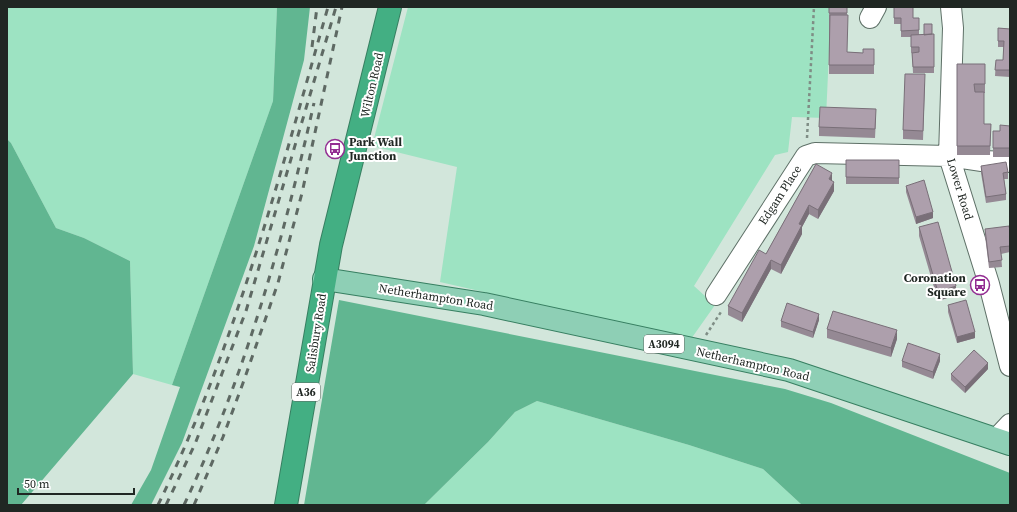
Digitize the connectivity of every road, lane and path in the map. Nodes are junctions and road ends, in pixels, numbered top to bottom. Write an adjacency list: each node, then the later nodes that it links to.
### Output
1 (390, 7): 7 (highway, Wilton Road / A36)
2 (814, 7): 4 (path)
3 (951, 7): 5 (street, Lower Road)
4 (806, 156): 5 (street, Edgam Place); 8 (street, Edgam Place)
5 (949, 156): 6 (street, Edgam Place); 9 (street, Lower Road)
6 (1010, 162)
7 (324, 279): 11 (main road, Netherhampton Road / A3094); 12 (highway, Salisbury Road / A36)
8 (716, 295)
9 (1006, 338): 10 (street, Lower Road)
10 (1010, 366)
11 (1005, 436)
12 (286, 505)

